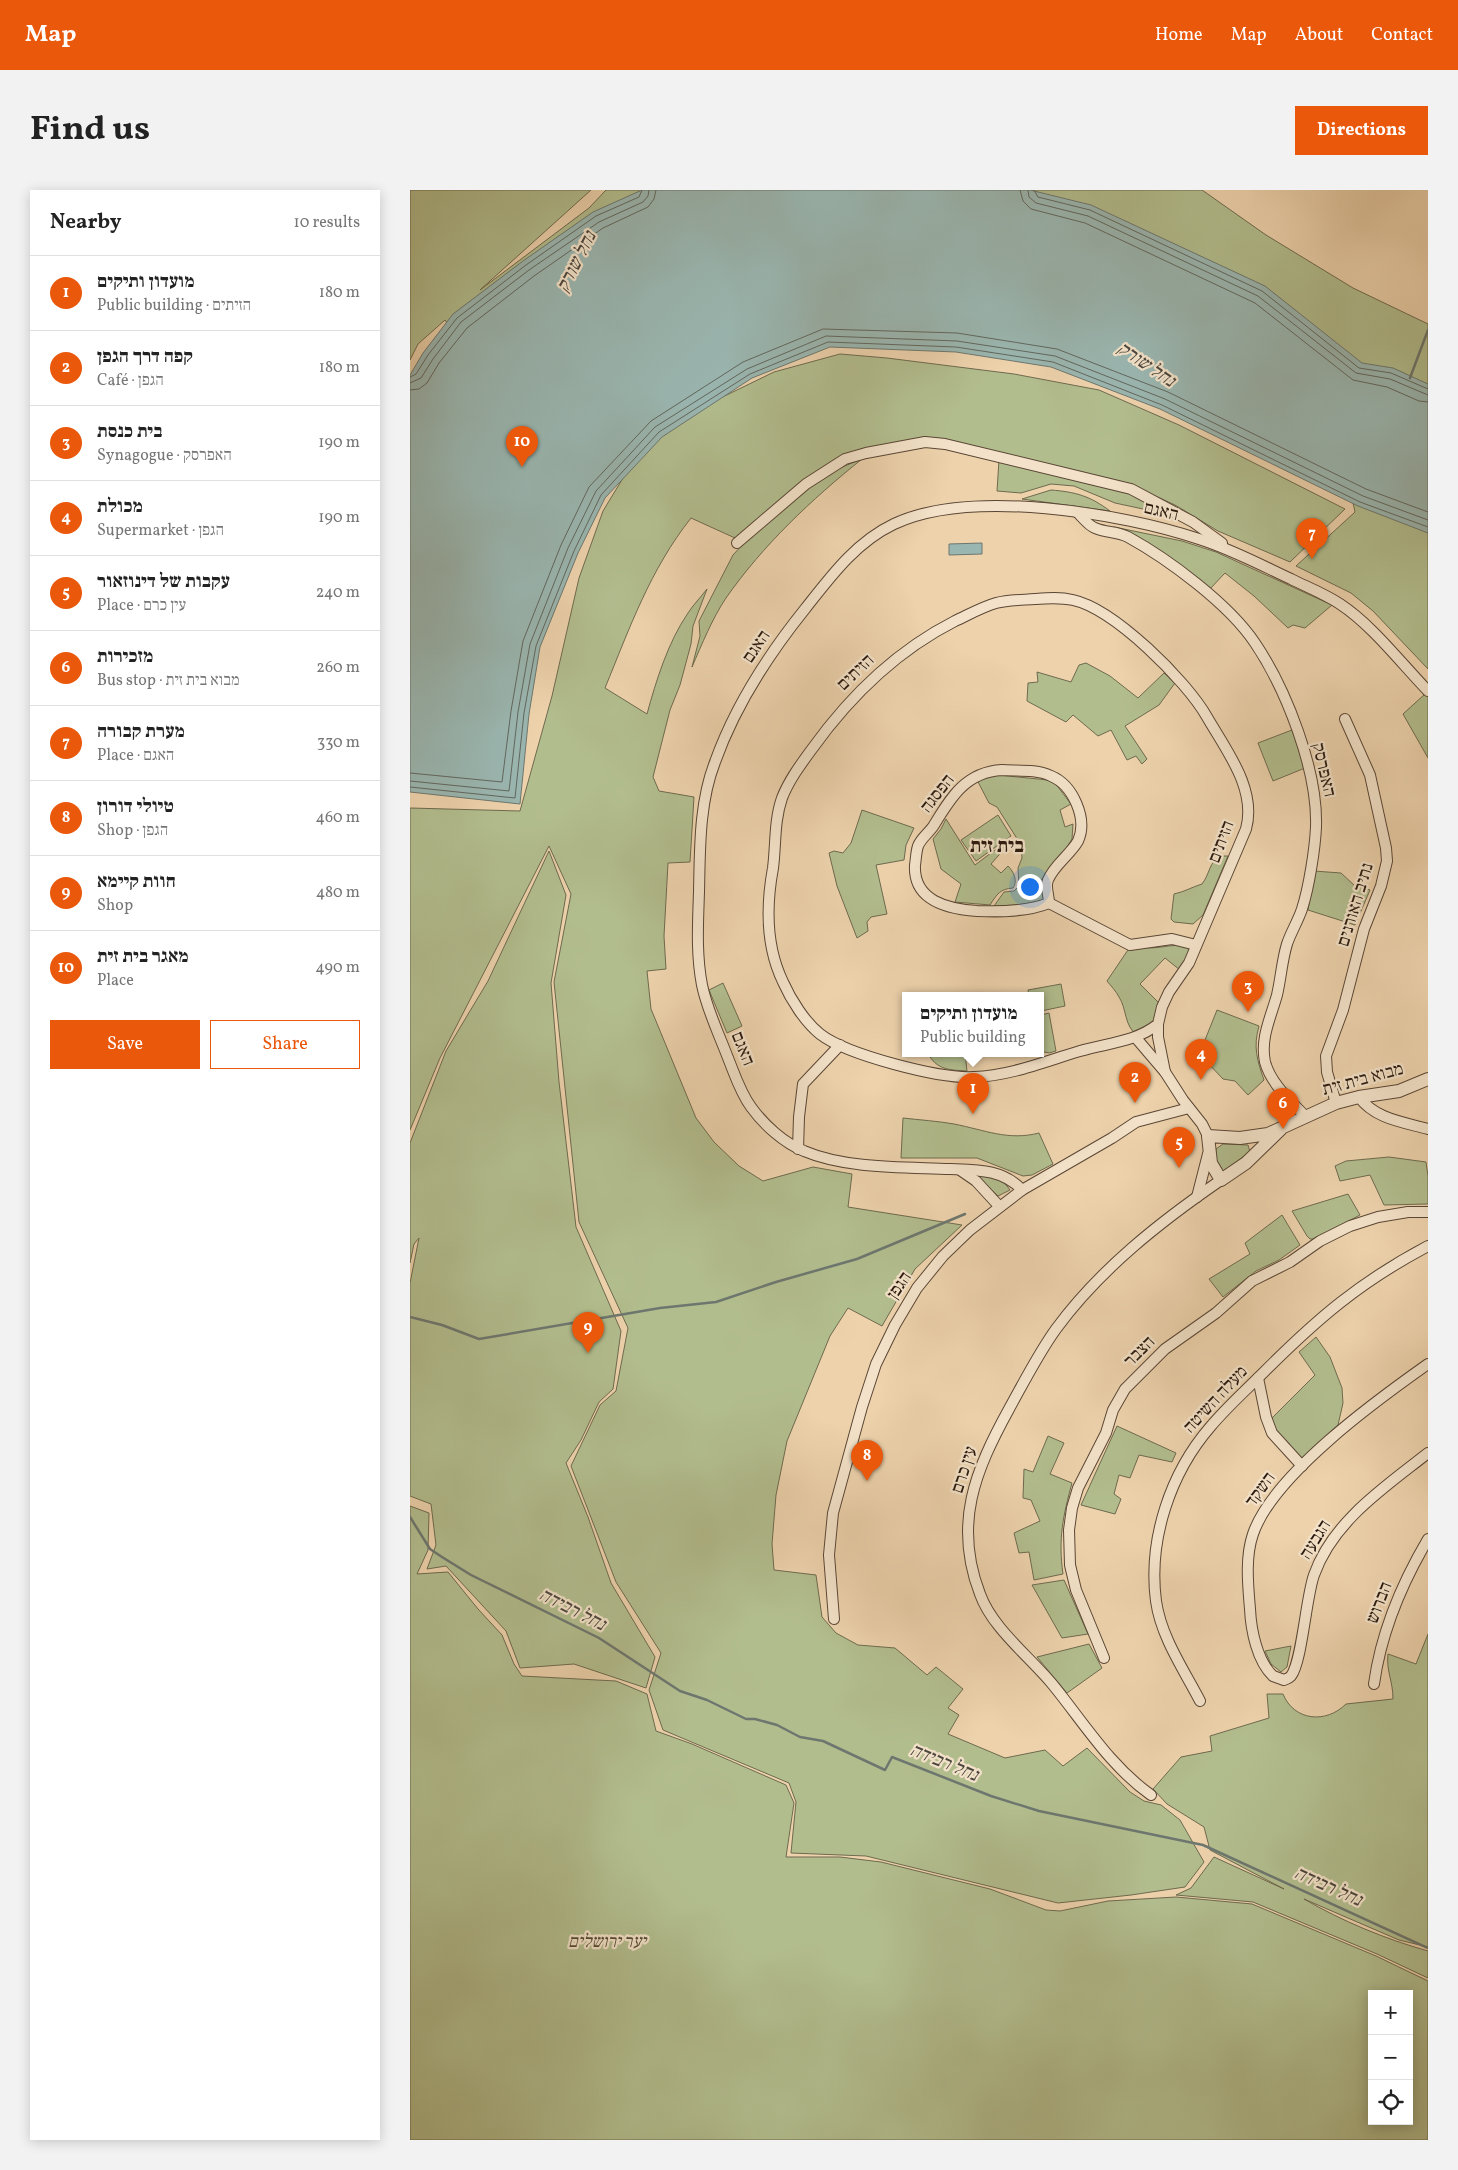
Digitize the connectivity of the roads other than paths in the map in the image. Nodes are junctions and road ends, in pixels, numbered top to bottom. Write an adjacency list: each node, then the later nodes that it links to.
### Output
1 (1078, 513): 3 (street, האגם); 16 (street, האפרסק); 20 (street, האגם)
2 (736, 543): 3 (street)
3 (1230, 551): 4 (street, האגם)
4 (1428, 691)
5 (1345, 719): 14 (street, נתיב האורנים)
6 (1049, 903): 6 (street, הפסגה); 7 (street)
7 (1196, 945): 8 (street, הזיתים); 10 (street, הזיתים)
8 (1158, 1024): 9 (street, הזיתים); 11 (street)
9 (1136, 1038): 10 (street, הזיתים); 11 (street)
10 (840, 1045): 20 (street)
11 (1164, 1072): 15 (street)
12 (1428, 1079): 13 (street, מבוא בית זית)
13 (1359, 1097): 14 (street, מבוא בית זית); 18 (street)
14 (1336, 1103): 16 (street, מבוא בית זית)
15 (1189, 1108): 19 (street); 23 (street, הגפן)
16 (1305, 1116): 17 (street, מבוא בית זית)
17 (1281, 1129): 19 (street, מבוא בית זית); 22 (street, מבוא בית זית)
18 (1428, 1129)
19 (1208, 1142): 22 (street); 24 (street)
20 (798, 1149): 21 (street, האגם)
21 (960, 1170): 23 (street, האגם); 25 (street)
22 (1221, 1180): 24 (street, עין כרם)
23 (1022, 1190): 25 (street, הגפן)
24 (1197, 1197): 38 (street, עין כרם)
25 (999, 1206): 33 (street, הגפן)
26 (1428, 1212): 34 (street, הצבר)
27 (1428, 1246): 29 (street, מעלה השיטה)
28 (1428, 1364): 31 (street, השקד)
29 (1258, 1378): 31 (street); 37 (street, מעלה השיטה)
30 (1428, 1453): 35 (street, הגבעה)
31 (1302, 1466): 35 (street, השקד)
32 (1428, 1539): 36 (street, הברוש)
33 (834, 1619)
34 (1104, 1658)
35 (1289, 1678)
36 (1374, 1684)
37 (1200, 1701)
38 (1151, 1795)

